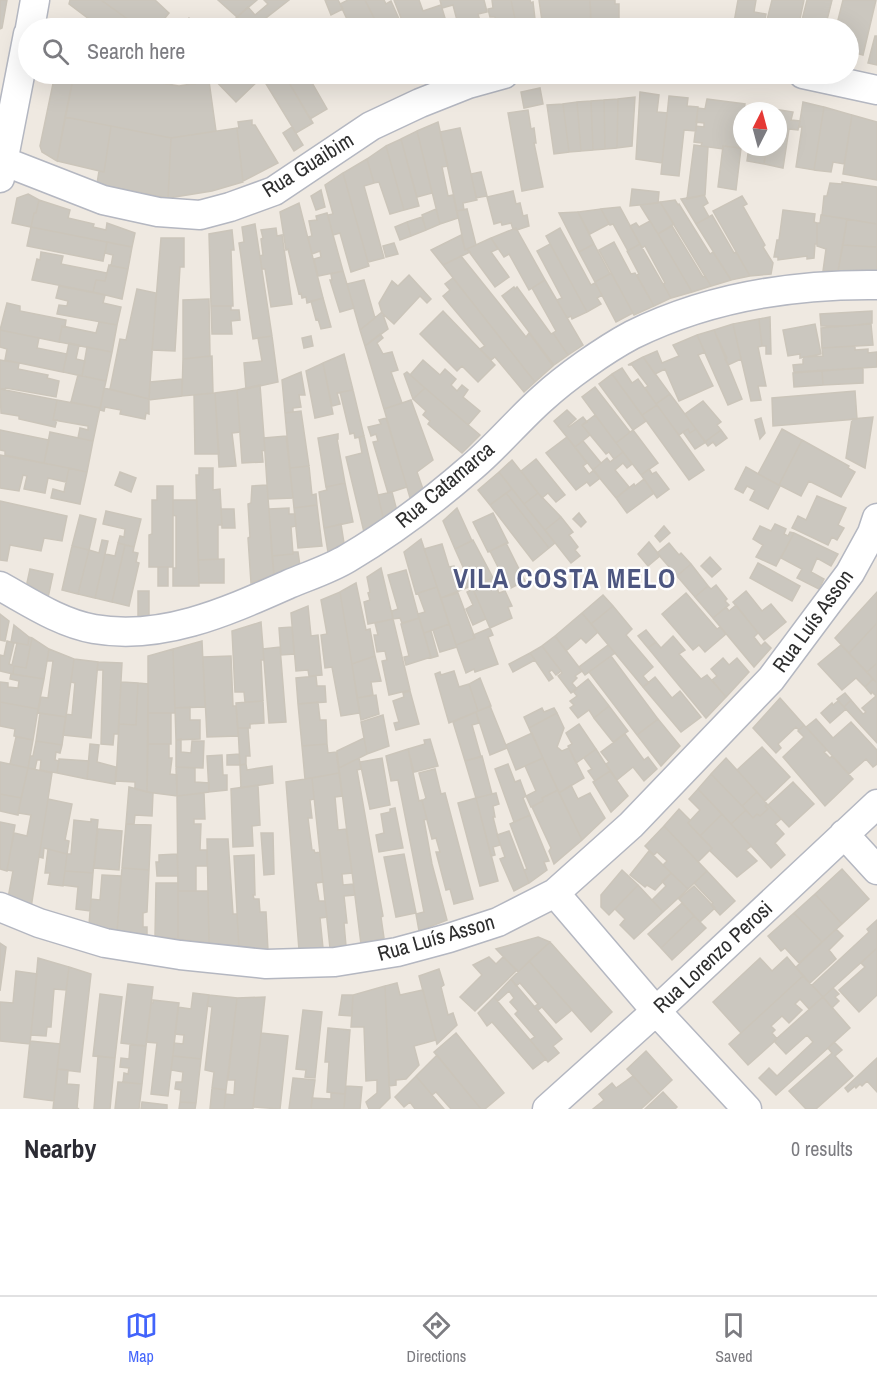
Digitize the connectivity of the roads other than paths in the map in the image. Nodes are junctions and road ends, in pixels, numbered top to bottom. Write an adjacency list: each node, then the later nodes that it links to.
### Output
1 (35, 0): 2 (street)
2 (32, 18)
3 (18, 62): 6 (street)
4 (468, 84): 8 (street, Rua Guaibim)
5 (849, 84): 7 (street)
6 (9, 88): 8 (street)
7 (877, 90)
8 (2, 170)
9 (877, 285): 11 (street, Rua Catamarca)
10 (877, 518): 15 (street, Rua Luís Asson)
11 (0, 586)
12 (877, 804): 13 (street, Rua Lorenzo Perosi)
13 (844, 834): 14 (street); 17 (street, Rua Lorenzo Perosi)
14 (877, 870)
15 (555, 893): 16 (street, Rua Luís Asson); 17 (street)
16 (0, 908)
17 (656, 1011): 18 (street, Rua Lorenzo Perosi); 19 (street)
18 (547, 1109)
19 (747, 1109)

